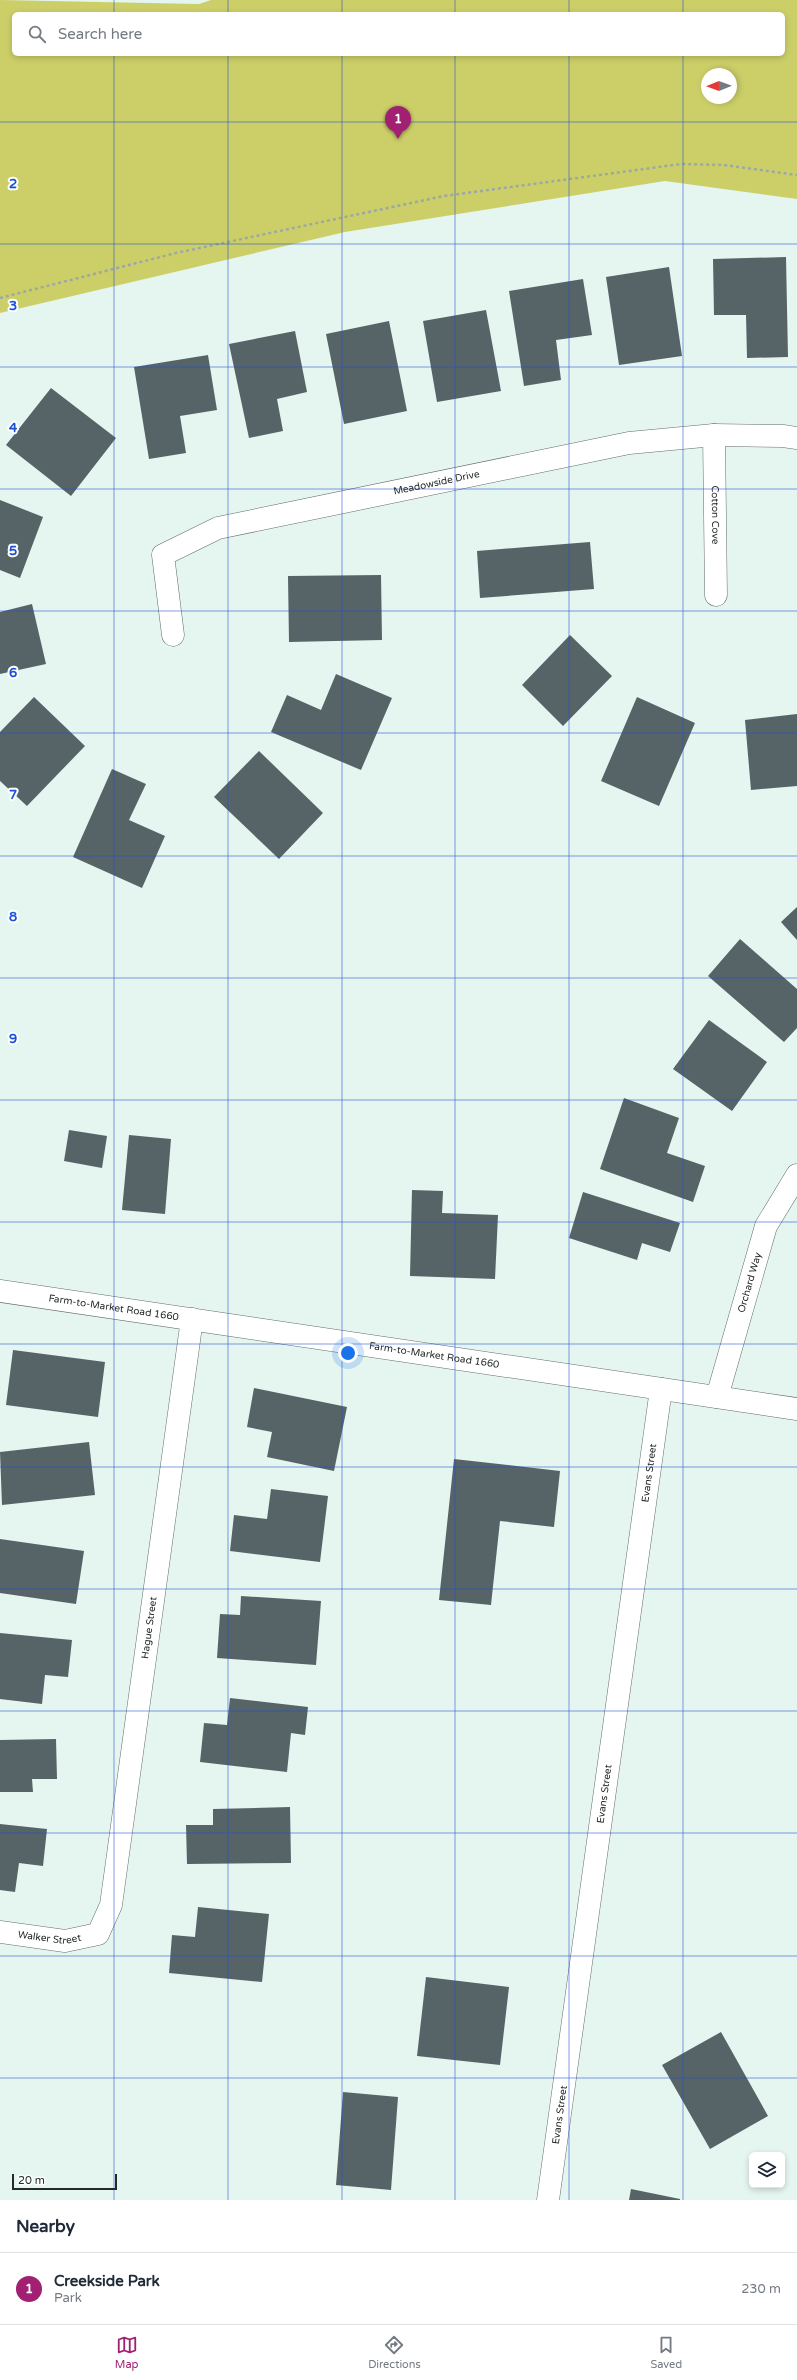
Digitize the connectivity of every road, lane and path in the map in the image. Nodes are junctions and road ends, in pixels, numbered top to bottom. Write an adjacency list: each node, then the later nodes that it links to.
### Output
1 (797, 175): 2 (path)
2 (0, 298)
3 (714, 436): 4 (street, Meadowside Drive); 5 (street, Cotton Cove); 6 (street, Meadowside Drive)
4 (797, 438)
5 (716, 595)
6 (173, 636)
7 (797, 1174): 11 (street, Orchard Way)
8 (0, 1291): 9 (street, Farm-to-Market Road 1660)
9 (192, 1319): 10 (street, Farm-to-Market Road 1660); 14 (street, Hague Street)
10 (661, 1389): 11 (street, Farm-to-Market Road 1660); 15 (street, Evans Street)
11 (717, 1397): 12 (street, Farm-to-Market Road 1660)
12 (797, 1409)
13 (0, 1932): 14 (street, Walker Street)
14 (98, 1934)
15 (548, 2200)

